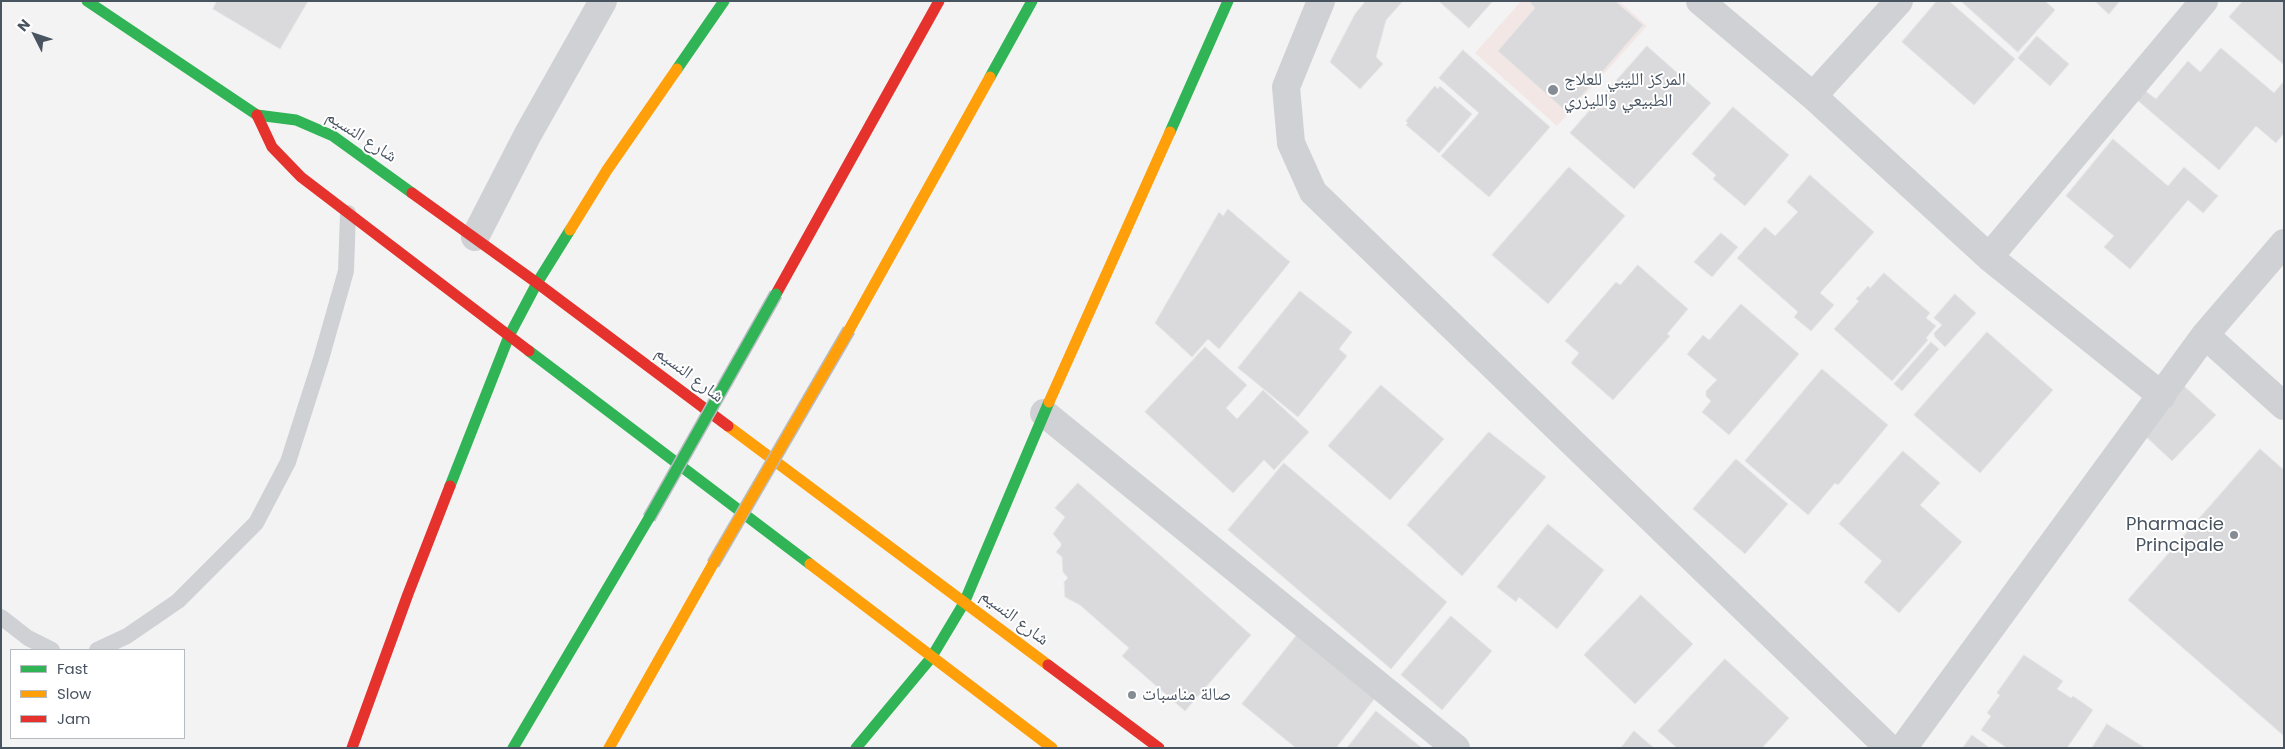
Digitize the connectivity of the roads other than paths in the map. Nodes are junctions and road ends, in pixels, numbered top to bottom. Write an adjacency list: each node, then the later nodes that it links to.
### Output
1 (86, 1): 12 (main road)
2 (603, 1): 14 (street)
3 (724, 1): 17 (main road)
4 (939, 1): 29 (main road, bridge)
5 (1032, 1): 30 (main road, bridge)
6 (1228, 1): 22 (main road)
7 (1321, 1): 35 (street)
8 (1700, 1): 11 (street)
9 (1899, 1): 11 (street)
10 (2204, 1): 16 (street)
11 (1813, 96): 16 (street)
12 (257, 115): 13 (main road); 14 (main road, شارع النسيم)
13 (348, 213): 19 (main road); 26 (lane)
14 (475, 238): 17 (main road, شارع النسيم)
15 (2284, 243): 18 (street)
16 (1989, 257): 20 (street)
17 (537, 283): 19 (main road); 23 (main road, شارع النسيم)
18 (2205, 335): 20 (street); 21 (street)
19 (509, 336): 27 (main road); 28 (main road)
20 (2162, 396): 36 (street)
21 (2281, 397)
22 (1044, 413): 23 (main road); 34 (street)
23 (964, 603): 27 (main road); 33 (main road, شارع النسيم)
24 (1, 617): 25 (lane)
25 (50, 649)
26 (99, 649)
27 (931, 658): 31 (main road); 32 (main road)
28 (352, 748)
29 (513, 748)
30 (609, 748)
31 (856, 748)
32 (1052, 748)
33 (1159, 748)
34 (1456, 748)
35 (1889, 748)
36 (1903, 748)

